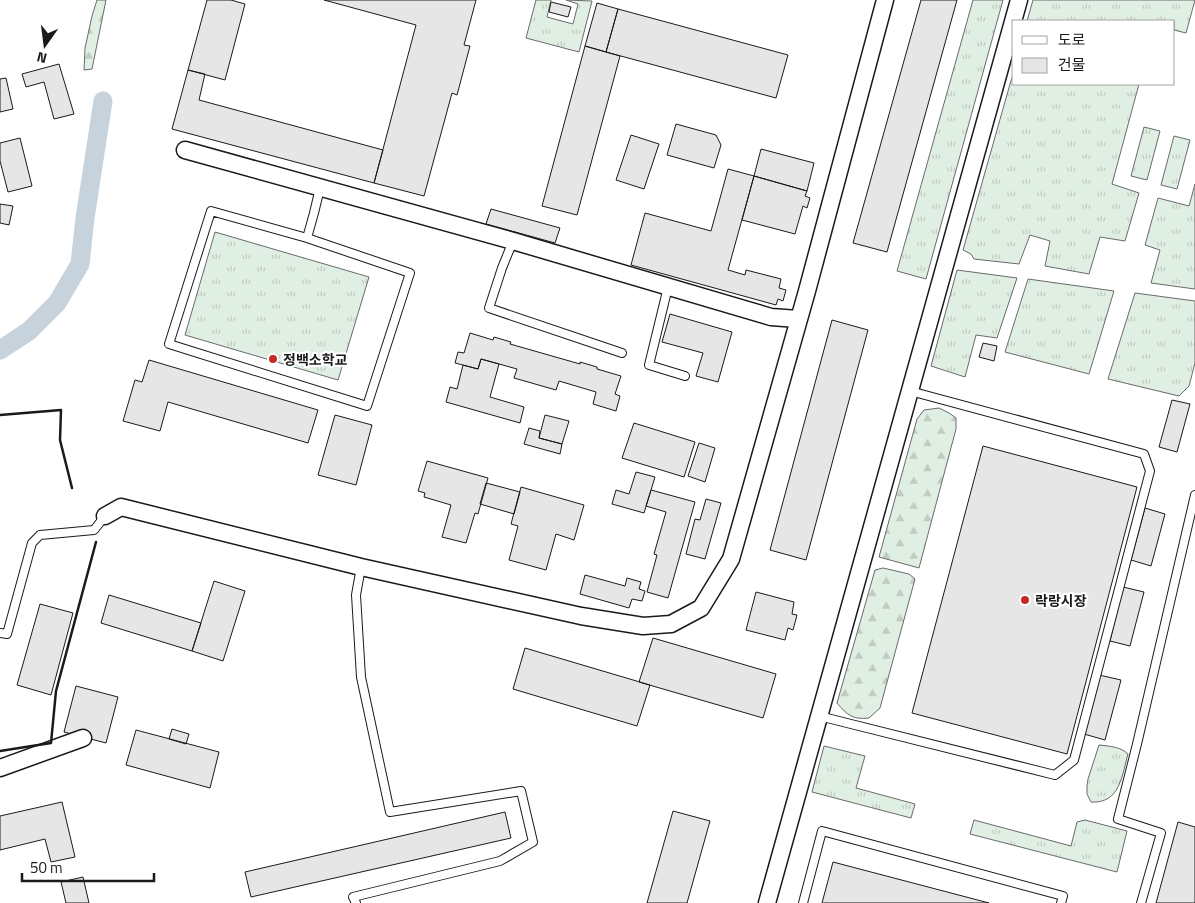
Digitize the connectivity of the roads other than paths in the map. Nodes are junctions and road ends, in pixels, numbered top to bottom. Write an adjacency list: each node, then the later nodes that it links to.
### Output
1 (885, 0): 10 (street)
2 (1019, 0): 3 (street)
3 (1013, 20)
4 (1012, 25): 13 (street)
5 (185, 150): 6 (street)
6 (320, 188): 7 (lane); 8 (street)
7 (307, 238): 7 (lane)
8 (513, 241): 9 (street); 11 (lane)
9 (668, 286): 10 (street); 12 (lane)
10 (798, 319): 16 (street)
11 (622, 353)
12 (685, 376)
13 (910, 391): 18 (street); 18 (lane)
14 (1195, 495): 25 (lane)
15 (105, 516): 16 (street); 17 (lane)
16 (361, 567): 21 (lane)
17 (0, 633)
18 (819, 716): 22 (street)
19 (83, 738): 20 (street)
20 (0, 768)
21 (356, 903)
22 (767, 903)
23 (803, 903): 24 (lane)
24 (1061, 903)
25 (1141, 903)

